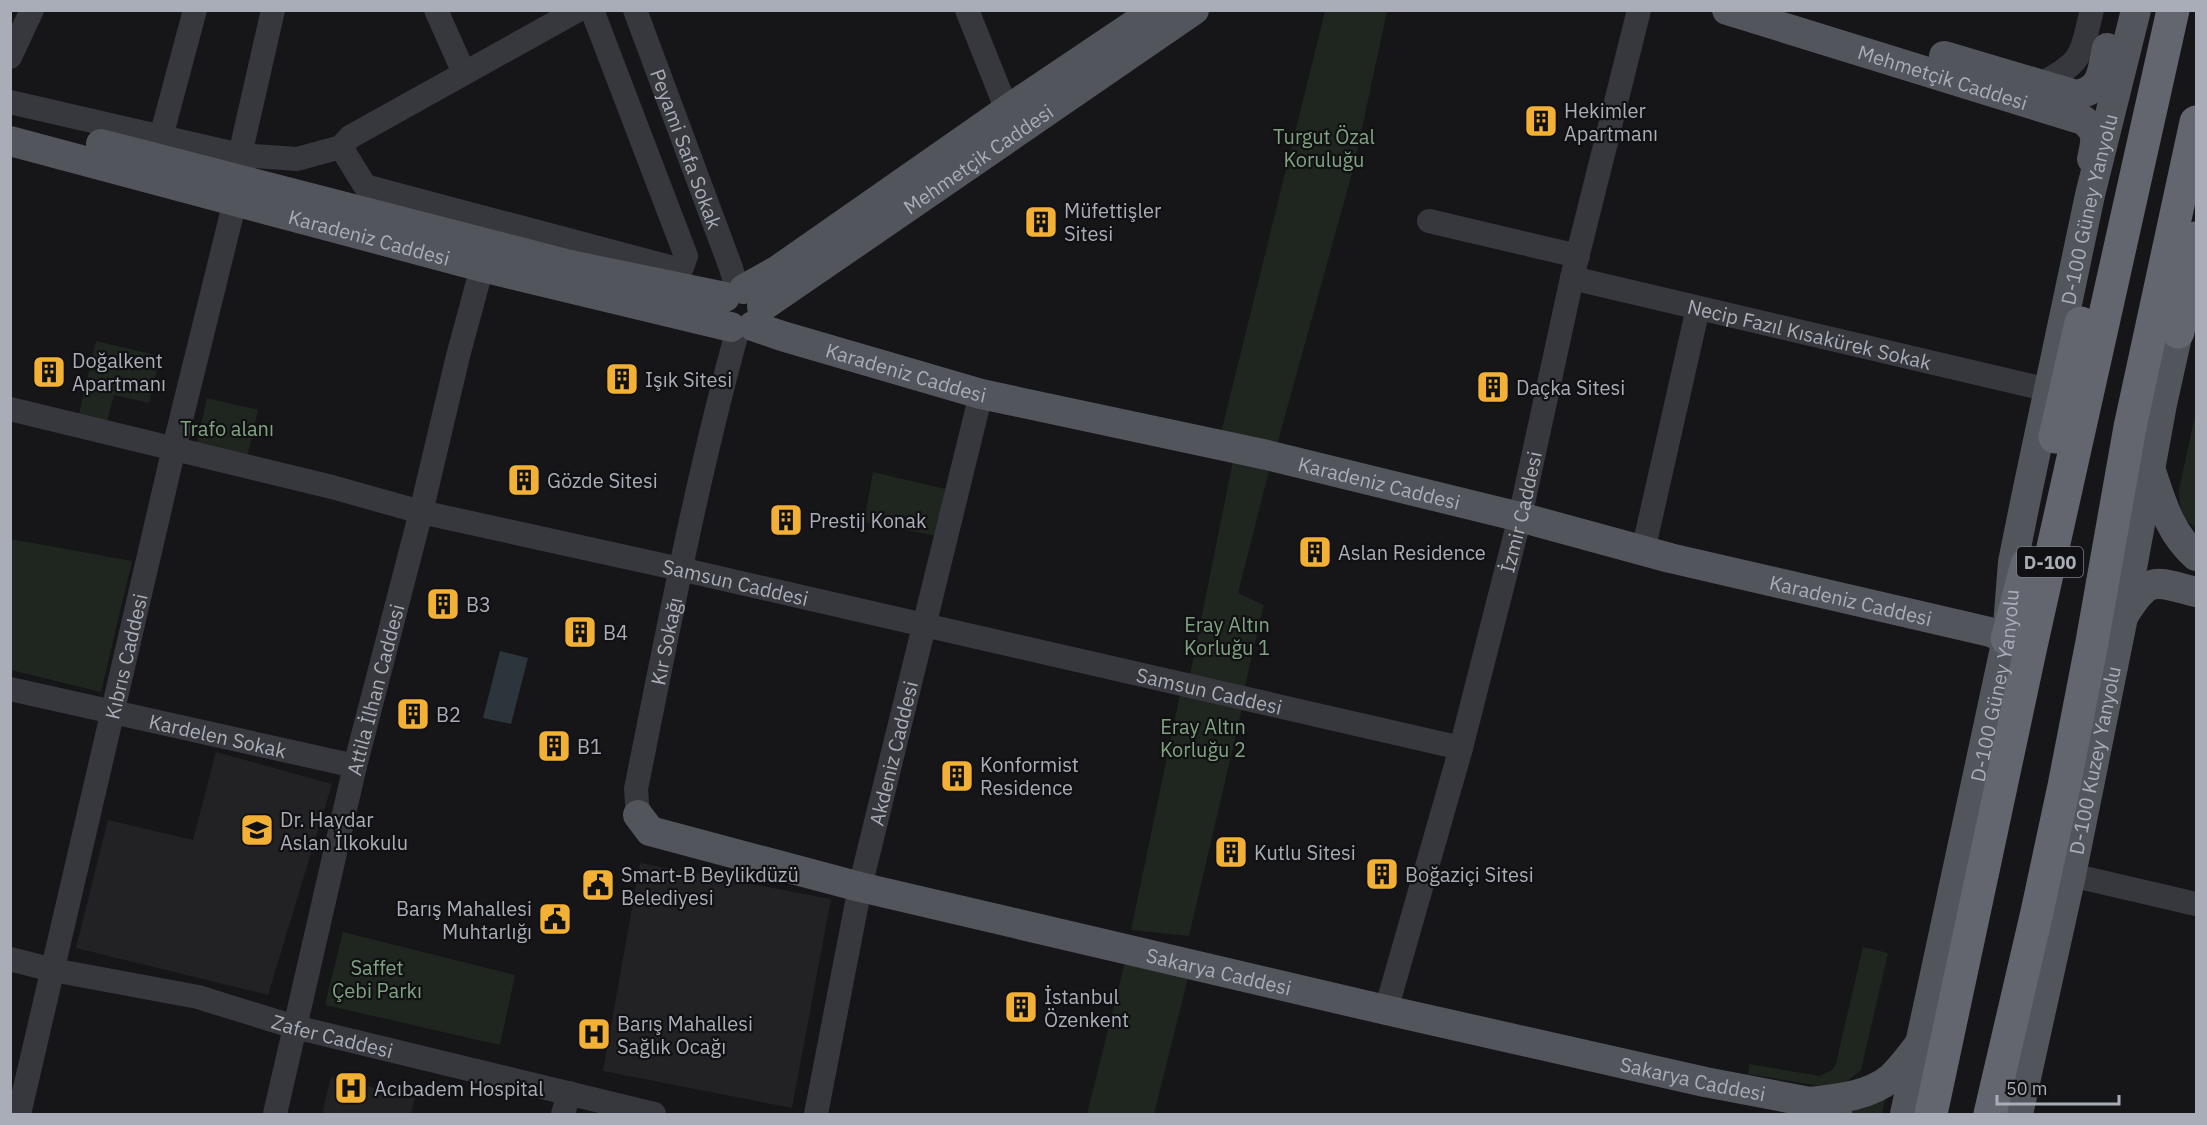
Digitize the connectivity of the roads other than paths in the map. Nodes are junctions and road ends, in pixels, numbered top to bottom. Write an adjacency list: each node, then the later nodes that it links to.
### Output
1 (32, 10): 19 (street)
2 (195, 10): 26 (street)
3 (273, 10): 29 (street)
4 (436, 10): 20 (street)
5 (578, 10): 20 (street)
6 (592, 10): 28 (street)
7 (635, 10): 38 (street, Peyami Safa Sokak)
8 (967, 10): 23 (street)
9 (1155, 10): 23 (main road, Mehmetçik Caddesi)
10 (1194, 10): 38 (main road, Mehmetçik Caddesi)
11 (1639, 10): 35 (street, İzmir Caddesi)
12 (1727, 10): 30 (main road, Mehmetçik Caddesi)
13 (1785, 10): 21 (main road, Mehmetçik Caddesi)
14 (2092, 10): 21 (street)
15 (2115, 10): 21 (main road, Mehmetçik Caddesi)
16 (2136, 10): 30 (main road, D-100 Güney Yanyolu)
17 (2159, 10): 53 (highway)
18 (2173, 10): 75 (highway, D-100)
19 (10, 57)
20 (464, 73): 28 (street)
21 (2048, 87)
22 (10, 102): 26 (street)
23 (1007, 110): 38 (main road, Mehmetçik Caddesi)
24 (10, 120): 38 (main road, Karadeniz Caddesi)
25 (2196, 122): 76 (highway, D-100)
26 (161, 137): 29 (street)
27 (10, 141): 31 (main road, Karadeniz Caddesi)
28 (341, 147): 29 (street)
29 (240, 155)
30 (2090, 195): 40 (main road, D-100 Güney Yanyolu)
31 (235, 201): 34 (main road, Karadeniz Caddesi); 43 (street, Kıbrıs Caddesi)
32 (1429, 221): 35 (street, Necip Fazıl Kısakürek Sokak)
33 (2196, 238): 39 (highway)
34 (482, 267): 38 (main road, Karadeniz Caddesi); 45 (street, Attila İlhan Caddesi)
35 (1575, 267): 37 (street, Necip Fazıl Kısakürek Sokak); 46 (street, İzmir Caddesi)
36 (2196, 285): 39 (main road)
37 (1698, 308): 40 (street, Necip Fazıl Kısakürek Sokak); 47 (street)
38 (741, 309): 41 (main road, Karadeniz Caddesi); 49 (street, Kır Sokağı)
39 (2187, 334): 44 (main road, D-100 Kuzey Yanyolu)
40 (2049, 390): 53 (main road, D-100 Güney Yanyolu)
41 (981, 394): 46 (main road, Karadeniz Caddesi); 52 (street, Akdeniz Caddesi)
42 (10, 409): 43 (street, Samsun Caddesi)
43 (174, 448): 45 (street, Samsun Caddesi); 55 (street, Kıbrıs Caddesi)
44 (2150, 467): 48 (main road); 51 (main road, D-100 Kuzey Yanyolu)
45 (421, 512): 49 (street, Samsun Caddesi); 57 (street, Attila İlhan Caddesi)
46 (1520, 517): 47 (main road, Karadeniz Caddesi); 56 (street, İzmir Caddesi)
47 (1644, 551): 53 (main road, Karadeniz Caddesi)
48 (2196, 556)
49 (680, 568): 52 (street, Samsun Caddesi); 58 (street, Kır Sokağı)
50 (2196, 592): 51 (main road)
51 (2123, 617): 59 (main road, D-100 Kuzey Yanyolu)
52 (924, 625): 56 (street, Samsun Caddesi); 60 (street, Akdeniz Caddesi)
53 (2007, 639): 66 (main road, D-100 Güney Yanyolu)
54 (10, 689): 55 (street, Kardelen Sokak)
55 (113, 712): 57 (street, Kardelen Sokak); 63 (street, Kıbrıs Caddesi)
56 (1461, 748): 64 (street, İzmir Caddesi)
57 (355, 766): 65 (street, Attila İlhan Caddesi)
58 (638, 815): 60 (main road, Sakarya Caddesi)
59 (2071, 875): 61 (street); 77 (main road, D-100 Kuzey Yanyolu)
60 (860, 887): 64 (main road, Sakarya Caddesi); 72 (street, Akdeniz Caddesi)
61 (2196, 904)
62 (10, 959): 63 (street, Zafer Caddesi)
63 (53, 970): 65 (street, Zafer Caddesi); 69 (street, Kıbrıs Caddesi)
64 (1386, 1010): 67 (main road, Sakarya Caddesi)
65 (295, 1027): 68 (street, Zafer Caddesi); 70 (street, Attila İlhan Caddesi)
66 (1920, 1044): 67 (main road); 74 (main road, D-100 Güney Yanyolu)
67 (1810, 1102): 73 (main road)
68 (566, 1104): 71 (street, Zafer Caddesi)
69 (19, 1114)
70 (275, 1114)
71 (654, 1114)
72 (816, 1114)
73 (1837, 1114)
74 (1905, 1114)
75 (1931, 1114)
76 (1990, 1114)
77 (2018, 1114)

